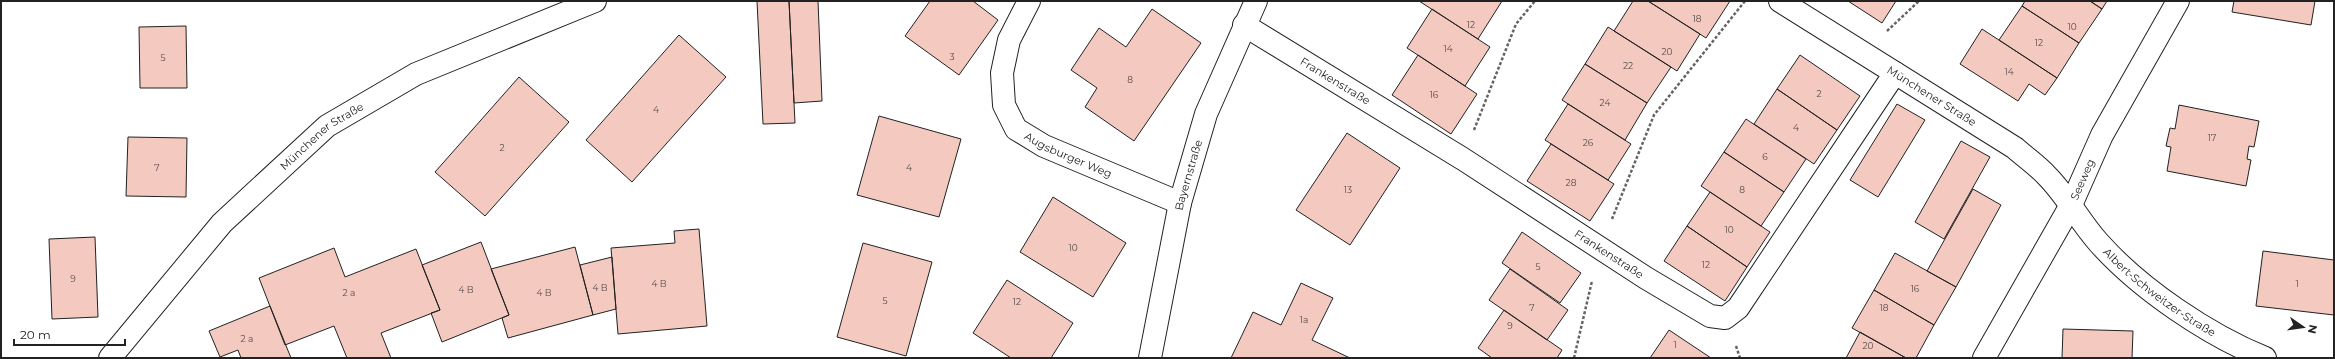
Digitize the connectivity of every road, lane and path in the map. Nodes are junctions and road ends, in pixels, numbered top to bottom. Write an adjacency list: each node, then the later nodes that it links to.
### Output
1 (595, 1): 16 (street, Münchener Straße)
2 (1029, 1): 13 (street, Augsburger Weg)
3 (1256, 1): 9 (street, Bayernstraße)
4 (1535, 1): 12 (path)
5 (1745, 1): 15 (path)
6 (1780, 1): 10 (street, Münchener Straße)
7 (1919, 1): 10 (path)
8 (2178, 1): 14 (street, Seeweg)
9 (1244, 25): 12 (street, Frankenstraße); 13 (street, Bayernstraße)
10 (1863, 54): 11 (street, Münchener Straße)
11 (1895, 74): 14 (street, Münchener Straße); 15 (street, Frankenstraße)
12 (1463, 160): 15 (street, Frankenstraße)
13 (1180, 203): 17 (street, Bayernstraße)
14 (2071, 205): 19 (street, Seeweg); 20 (street, Albert-Schweitzer-Straße)
15 (1600, 248): 18 (path)
16 (110, 358)
17 (1150, 358)
18 (1574, 358)
19 (1984, 358)
20 (2265, 358)

